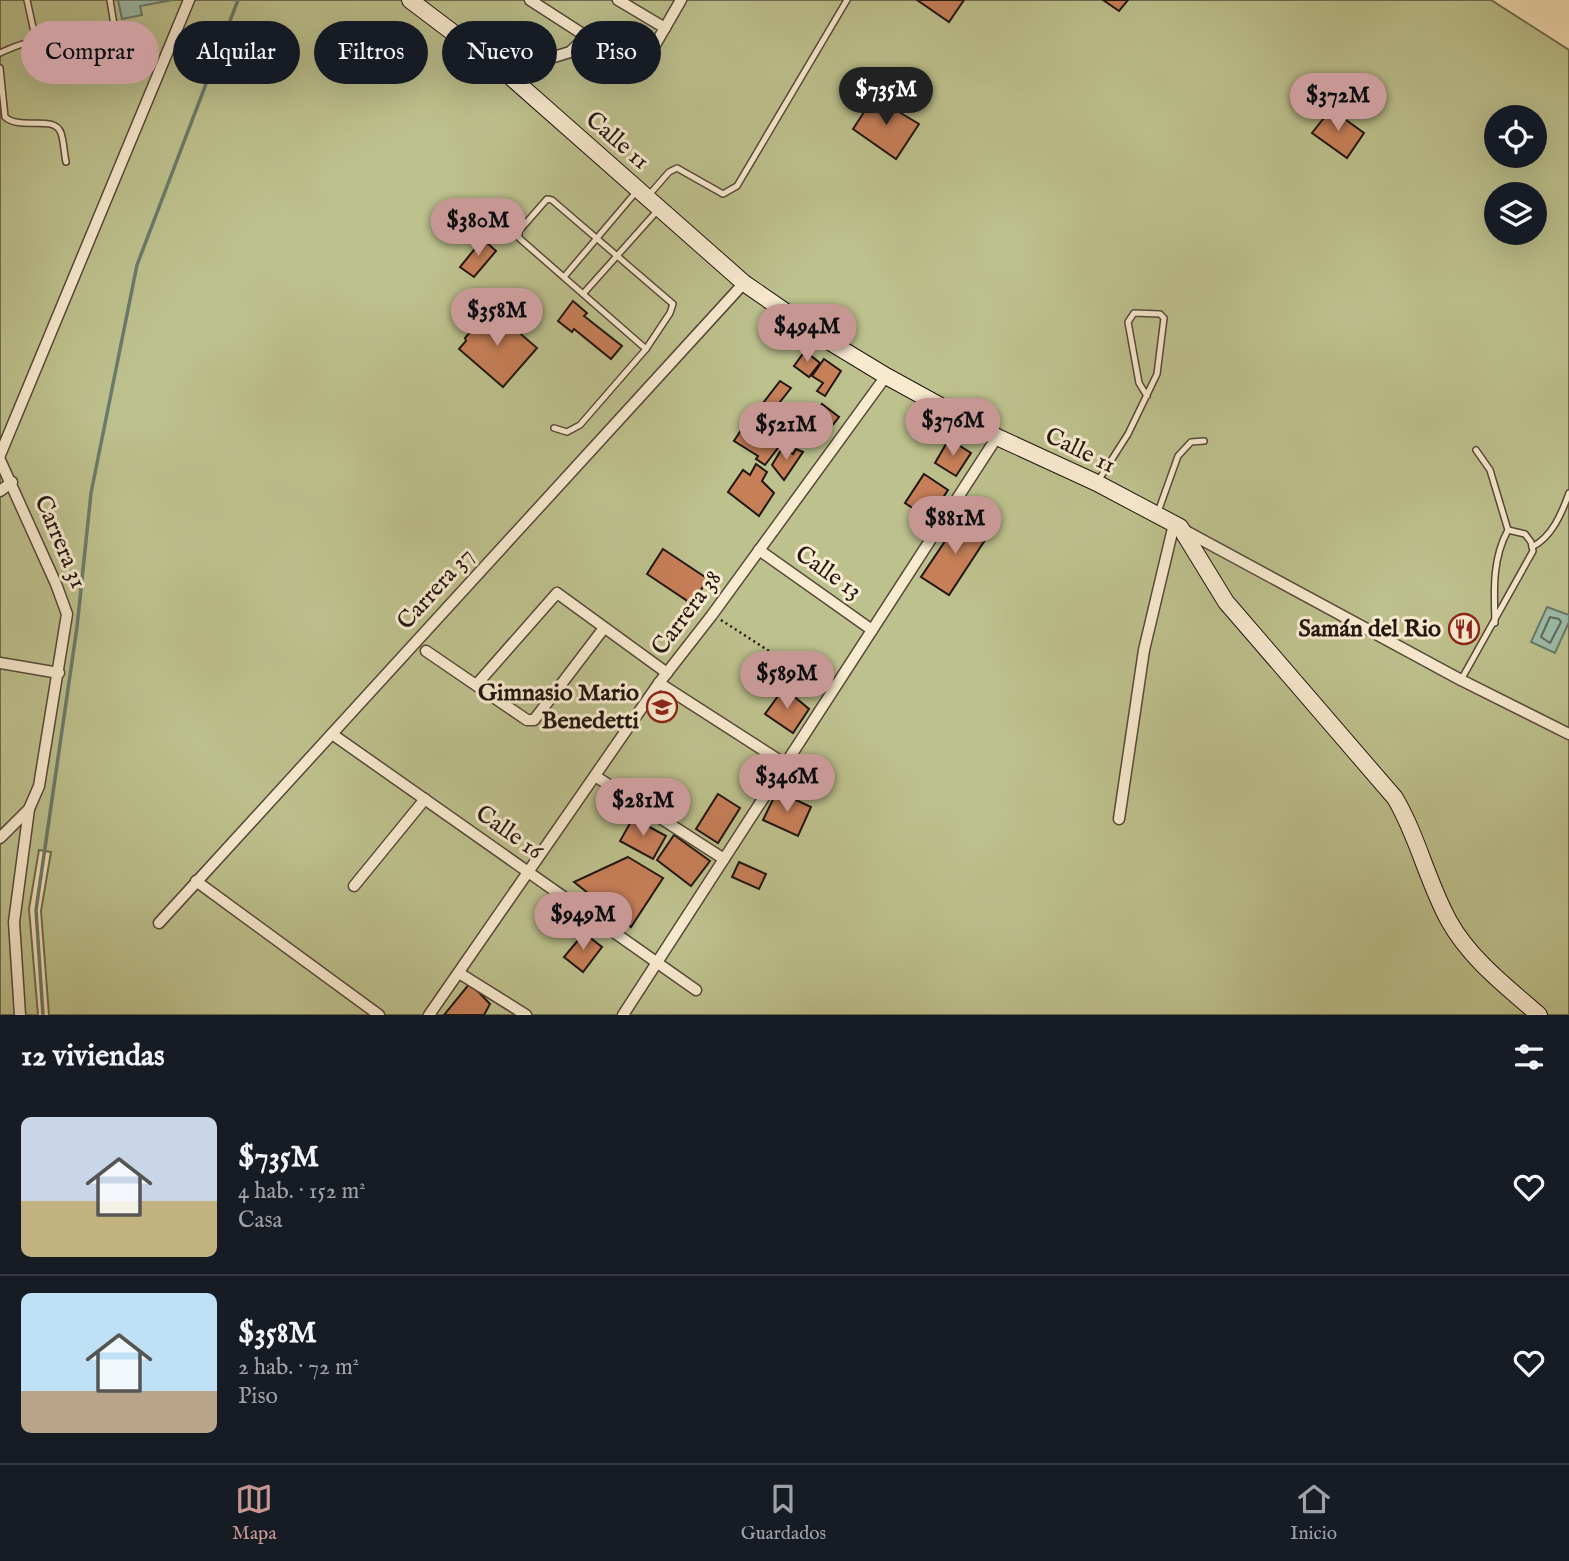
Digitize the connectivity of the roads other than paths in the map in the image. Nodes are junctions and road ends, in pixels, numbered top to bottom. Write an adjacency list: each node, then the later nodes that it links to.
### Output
1 (26, 0): 9 (lane)
2 (110, 0): 10 (lane)
3 (189, 0): 33 (street)
4 (410, 0): 11 (main road, Calle 11)
5 (531, 0): 12 (street)
6 (618, 0): 13 (street)
7 (681, 0): 13 (street)
8 (848, 0): 20 (lane)
9 (31, 21)
10 (113, 21)
11 (442, 24)
12 (571, 27)
13 (665, 28): 14 (street)
14 (661, 35)
15 (21, 46): 16 (lane)
16 (0, 52)
17 (0, 68): 19 (lane)
18 (519, 84): 20 (main road, Calle 11)
19 (66, 162)
20 (648, 199): 21 (lane); 22 (lane); 24 (main road, Calle 11)
21 (597, 239): 22 (lane); 23 (lane); 23 (lane)
22 (618, 256): 25 (lane); 26 (lane)
23 (564, 277): 25 (lane)
24 (744, 283): 27 (main road, Calle 11); 53 (street, Carrera 37)
25 (583, 294): 26 (lane)
26 (646, 349): 29 (lane)
27 (886, 376): 30 (main road, Calle 11); 42 (street, Carrera 38)
28 (1147, 396): 28 (lane); 35 (lane)
29 (554, 428)
30 (997, 437): 35 (main road, Calle 11); 45 (street)
31 (1204, 441): 38 (lane)
32 (1476, 450): 40 (lane)
33 (0, 457): 34 (street, Carrera 31)
34 (12, 482): 36 (street); 48 (street, Carrera 31)
35 (1097, 483): 38 (main road, Calle 11)
36 (0, 491)
37 (1569, 493): 41 (lane)
38 (1157, 515): 39 (main road, Calle 11)
39 (1177, 526): 50 (street, Calle 11); 59 (street); 74 (main road)
40 (1508, 530): 41 (lane); 43 (lane)
41 (1532, 547): 43 (lane)
42 (760, 550): 45 (street, Calle 13); 49 (street, Carrera 38)
43 (1495, 622): 50 (lane)
44 (604, 628): 49 (street); 52 (street); 52 (street)
45 (872, 630): 55 (street)
46 (426, 651): 52 (street)
47 (0, 663): 48 (street)
48 (59, 673): 58 (street, Carrera 31)
49 (667, 673): 51 (street, Carrera 38)
50 (1461, 680): 54 (street, Calle 11)
51 (660, 683): 55 (street); 56 (street, Carrera 38)
52 (477, 684)
53 (332, 734): 57 (street, Calle 16); 63 (street, Carrera 37)
54 (1569, 734)
55 (785, 764): 61 (street)
56 (594, 776): 61 (street); 62 (street, Carrera 38)
57 (425, 799): 62 (street, Calle 16); 64 (street)
58 (29, 809): 60 (street, Carrera 31); 69 (street)
59 (1118, 819)
60 (0, 838)
61 (724, 859): 66 (street)
62 (529, 873): 66 (street, Calle 16); 67 (street, Carrera 38)
63 (196, 881): 65 (street, Carrera 37); 70 (street)
64 (354, 886)
65 (159, 923)
66 (657, 963): 68 (street, Calle 16); 73 (street)
67 (459, 973): 71 (street, Carrera 38); 72 (street)
68 (696, 990)
69 (20, 1015)
70 (379, 1015)
71 (429, 1015)
72 (526, 1015)
73 (623, 1015)
74 (1539, 1015)

